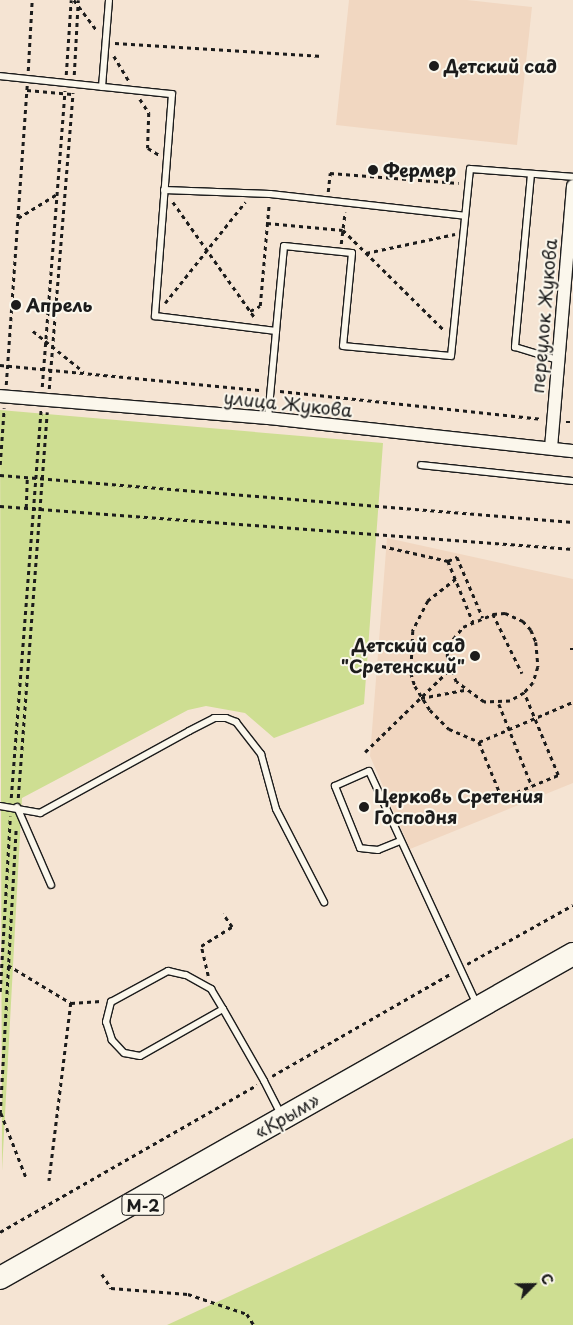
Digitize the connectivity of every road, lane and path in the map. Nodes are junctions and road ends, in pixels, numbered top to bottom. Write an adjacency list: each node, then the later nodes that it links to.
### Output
1 (32, 0): 8 (path)
2 (71, 0): 9 (path)
3 (78, 0): 10 (path)
4 (110, 0): 5 (lane)
5 (106, 42): 6 (path); 11 (lane)
6 (323, 56)
7 (0, 76): 8 (lane)
8 (27, 79): 9 (lane); 23 (path)
9 (66, 83): 10 (lane); 17 (path)
10 (74, 84): 11 (lane); 37 (path)
11 (102, 87): 16 (lane)
12 (531, 174): 13 (lane); 14 (lane); 38 (lane)
13 (573, 177)
14 (469, 184): 20 (path); 22 (lane)
15 (573, 186): 38 (street, переулок Жукова)
16 (164, 190): 18 (lane); 27 (path); 31 (lane)
17 (57, 194): 23 (path); 36 (path)
18 (252, 194): 19 (lane); 27 (path)
19 (270, 194): 20 (lane); 24 (path)
20 (327, 201): 21 (lane)
21 (345, 203): 22 (lane); 25 (path)
22 (465, 216): 26 (lane)
23 (18, 219): 40 (path)
24 (267, 222): 25 (path); 30 (path)
25 (343, 230): 28 (path); 29 (path)
26 (463, 233): 29 (path); 35 (lane)
27 (207, 250): 30 (path); 31 (path)
28 (340, 252): 34 (lane); 35 (lane)
29 (366, 253): 35 (path)
30 (250, 311): 32 (path)
31 (155, 316): 32 (lane)
32 (263, 330): 34 (lane)
33 (33, 331): 36 (path)
34 (276, 331): 44 (lane)
35 (452, 339)
36 (46, 342): 37 (path); 41 (path)
37 (52, 348): 42 (path); 43 (path)
38 (558, 360): 48 (street, переулок Жукова)
39 (0, 365): 40 (path)
40 (7, 365): 41 (path); 45 (path)
41 (44, 369): 42 (path); 46 (path)
42 (51, 370): 43 (path); 46 (path)
43 (85, 373): 44 (path)
44 (270, 390): 47 (lane); 48 (path)
45 (2, 396): 46 (street, улица Жукова); 50 (path)
46 (44, 400): 47 (street, улица Жукова); 57 (path); 58 (path)
47 (268, 418): 51 (street, улица Жукова)
48 (553, 420): 49 (path); 51 (street, переулок Жукова)
49 (573, 422)
50 (1, 424): 54 (path)
51 (551, 448): 52 (street, улица Жукова)
52 (573, 451)
53 (421, 465): 59 (lane)
54 (0, 466)
55 (0, 475): 56 (path)
56 (27, 477): 57 (path); 61 (path)
57 (37, 478): 58 (path); 62 (path)
58 (43, 478): 63 (path); 64 (path)
59 (573, 480)
60 (0, 506): 61 (path)
61 (26, 508): 62 (path)
62 (35, 508): 63 (path); 85 (path)
63 (41, 509): 66 (path); 85 (path)
64 (573, 522)
65 (382, 546): 67 (path)
66 (573, 549)
67 (448, 561): 68 (path); 70 (path)
68 (456, 579): 71 (path); 76 (path)
69 (493, 614): 70 (path); 73 (path); 75 (path)
70 (483, 618): 71 (path)
71 (473, 622): 72 (path)
72 (450, 670): 74 (path); 76 (path)
73 (522, 674)
74 (464, 690): 76 (path); 78 (path)
75 (524, 694): 78 (path); 79 (path)
76 (421, 698): 81 (path); 82 (path)
77 (573, 702): 79 (path)
78 (498, 703): 80 (path)
79 (534, 718): 80 (path); 83 (path)
80 (509, 729): 81 (path); 83 (path)
81 (479, 742): 83 (path)
82 (365, 752)
83 (532, 786)
84 (0, 806): 85 (lane)
85 (14, 807): 87 (lane); 88 (lane); 93 (path); 96 (path)
86 (400, 841): 86 (lane); 94 (lane)
87 (51, 885)
88 (324, 902)
89 (573, 905): 94 (path)
90 (223, 914): 95 (path)
91 (573, 954): 99 (highway, «Крым» / М-2)
92 (573, 962): 108 (highway, «Крым» / М-2)
93 (8, 965): 98 (path); 102 (path)
94 (461, 968): 99 (lane); 101 (path)
95 (211, 989): 97 (lane); 100 (lane)
96 (0, 992)
97 (111, 1002): 98 (path); 100 (lane)
98 (71, 1003): 105 (path)
99 (479, 1008): 103 (highway, «Крым» / М-2)
100 (222, 1009): 101 (lane)
101 (264, 1081): 103 (lane); 106 (path)
102 (0, 1112): 104 (path)
103 (283, 1118): 108 (highway, «Крым» / М-2)
104 (26, 1177)
105 (49, 1181)
106 (0, 1232)
107 (102, 1274): 109 (path)
108 (1, 1279)
109 (254, 1325)

